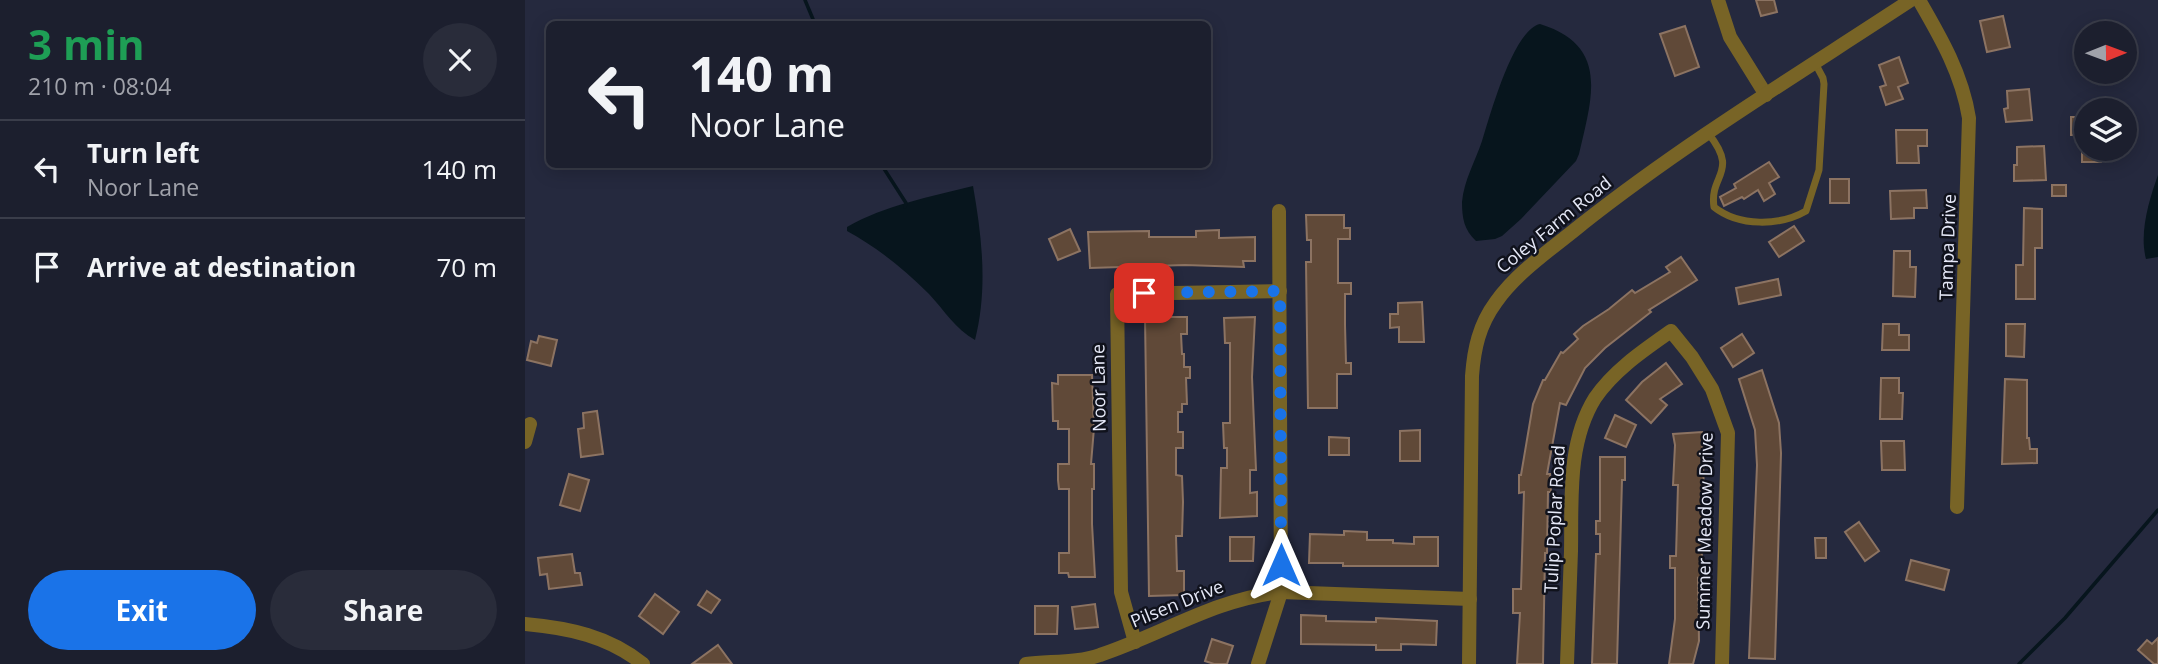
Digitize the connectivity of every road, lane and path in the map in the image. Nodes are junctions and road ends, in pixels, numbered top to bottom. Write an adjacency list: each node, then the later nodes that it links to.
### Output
1 (1718, 0): 5 (street)
2 (1911, 0): 4 (street, Coley Farm Road)
3 (1919, 0): 12 (street, Tampa Drive)
4 (1815, 63): 5 (street, Coley Farm Road); 6 (lane)
5 (1766, 95): 6 (street, Coley Farm Road)
6 (1707, 133): 14 (street, Coley Farm Road)
7 (1279, 211): 8 (street)
8 (1280, 291): 13 (street); 16 (street, Noor Lane)
9 (1671, 331): 21 (street, Tulip Poplar Road); 22 (street, Summer Meadow Drive)
10 (530, 424): 11 (street)
11 (525, 442)
12 (1957, 507)
13 (1281, 592): 14 (street, Pilsen Drive); 16 (street, Pilsen Drive); 19 (street)
14 (1470, 599): 20 (street, Coley Farm Road)
15 (525, 624): 17 (street)
16 (1135, 642): 18 (street, Pilsen Drive)
17 (643, 664)
18 (1025, 664)
19 (1258, 664)
20 (1469, 664)
21 (1567, 664)
22 (1722, 664)

